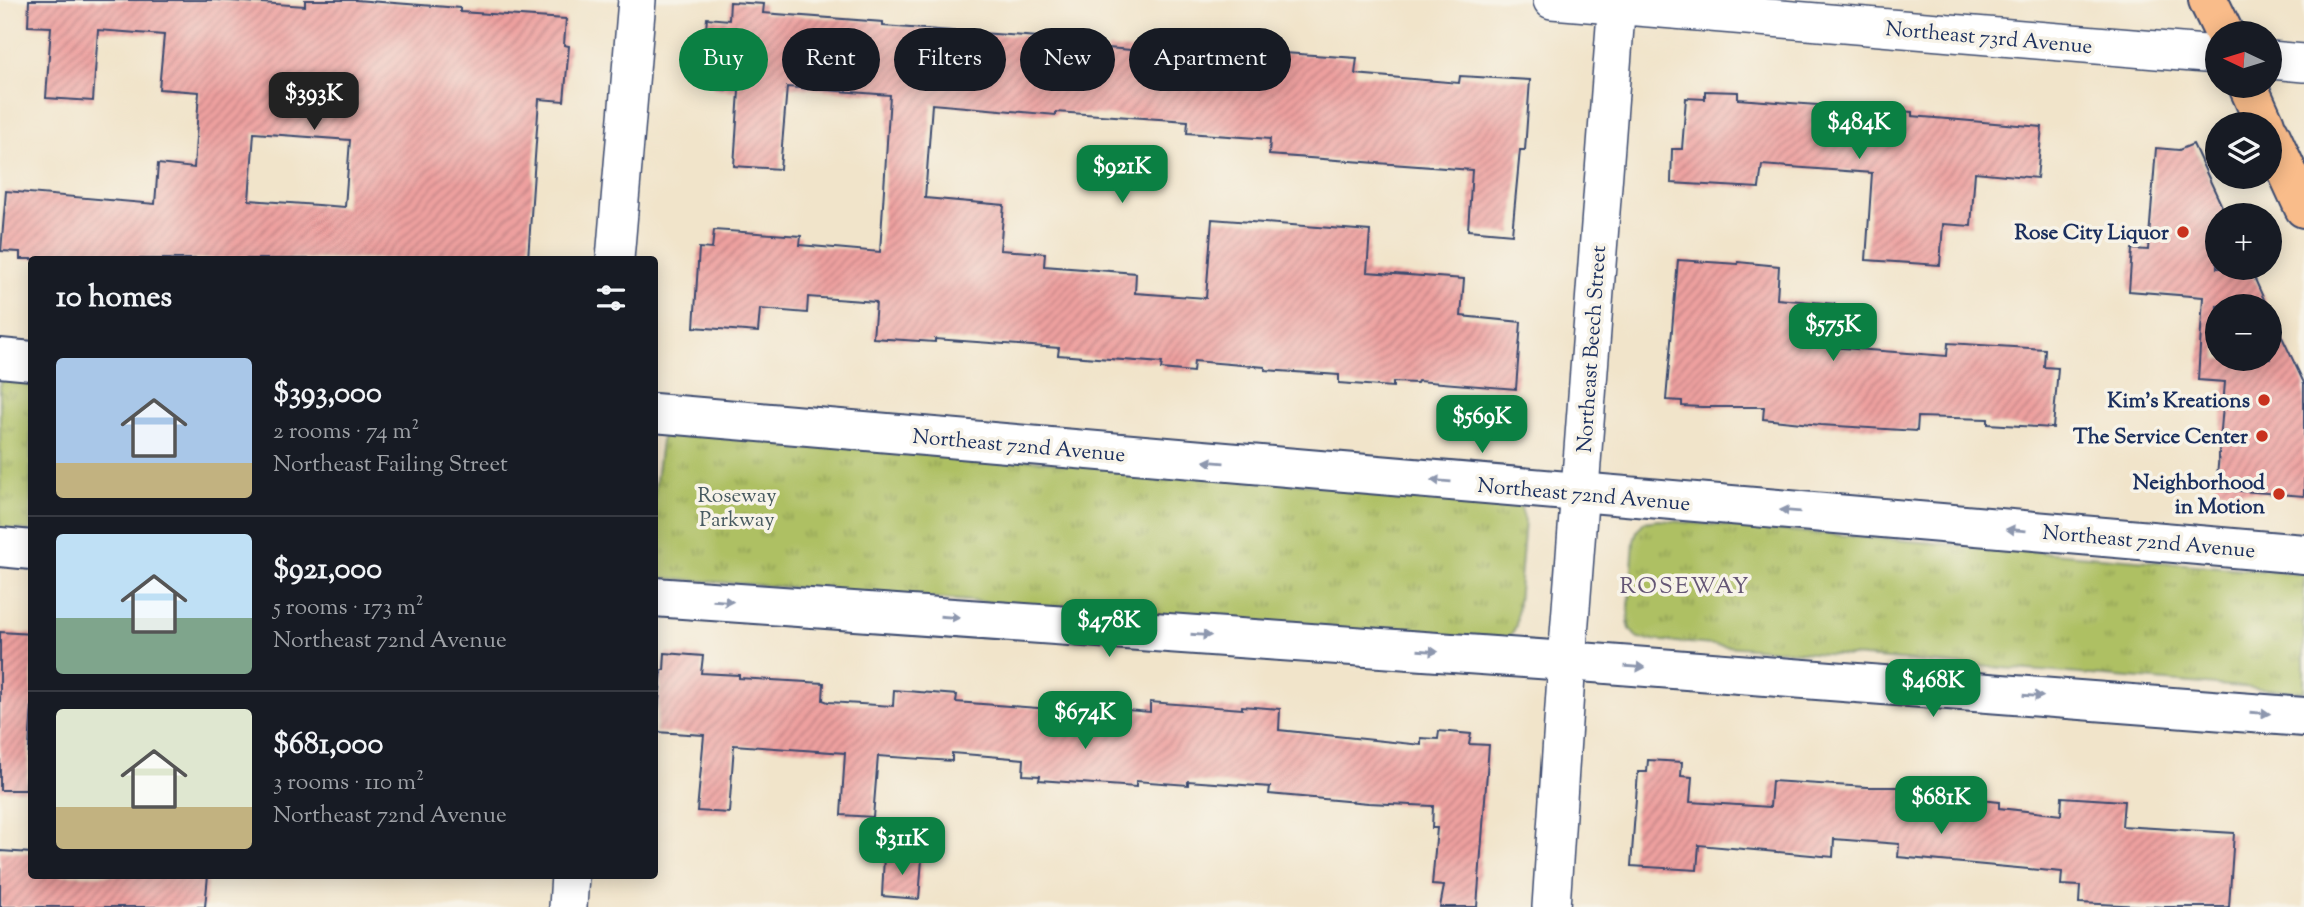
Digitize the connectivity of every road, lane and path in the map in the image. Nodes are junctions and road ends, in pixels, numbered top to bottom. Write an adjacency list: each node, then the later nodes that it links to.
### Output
1 (638, 0): 11 (street)
2 (1552, 0): 4 (street, Northeast 73rd Avenue)
3 (2208, 0): 5 (main road)
4 (1617, 3): 6 (street, Northeast 73rd Avenue); 15 (street, Northeast Beech Street)
5 (2218, 21)
6 (2205, 54)
7 (2282, 61): 8 (street)
8 (2304, 62)
9 (2282, 160): 10 (main road)
10 (2304, 208)
11 (615, 256)
12 (0, 358): 13 (street)
13 (28, 360)
14 (658, 414): 15 (street, Northeast 72nd Avenue, one-way to 14)
15 (1580, 494): 18 (street, Northeast 72nd Avenue, one-way to 15); 20 (street, Northeast Beech Street)
16 (0, 547): 17 (street)
17 (28, 550)
18 (2304, 554)
19 (658, 597): 20 (street, one-way to 20)
20 (1567, 661): 21 (street, one-way to 21); 24 (street, Northeast Beech Street)
21 (2304, 717)
22 (570, 879): 23 (street)
23 (568, 907)
24 (1551, 907)

